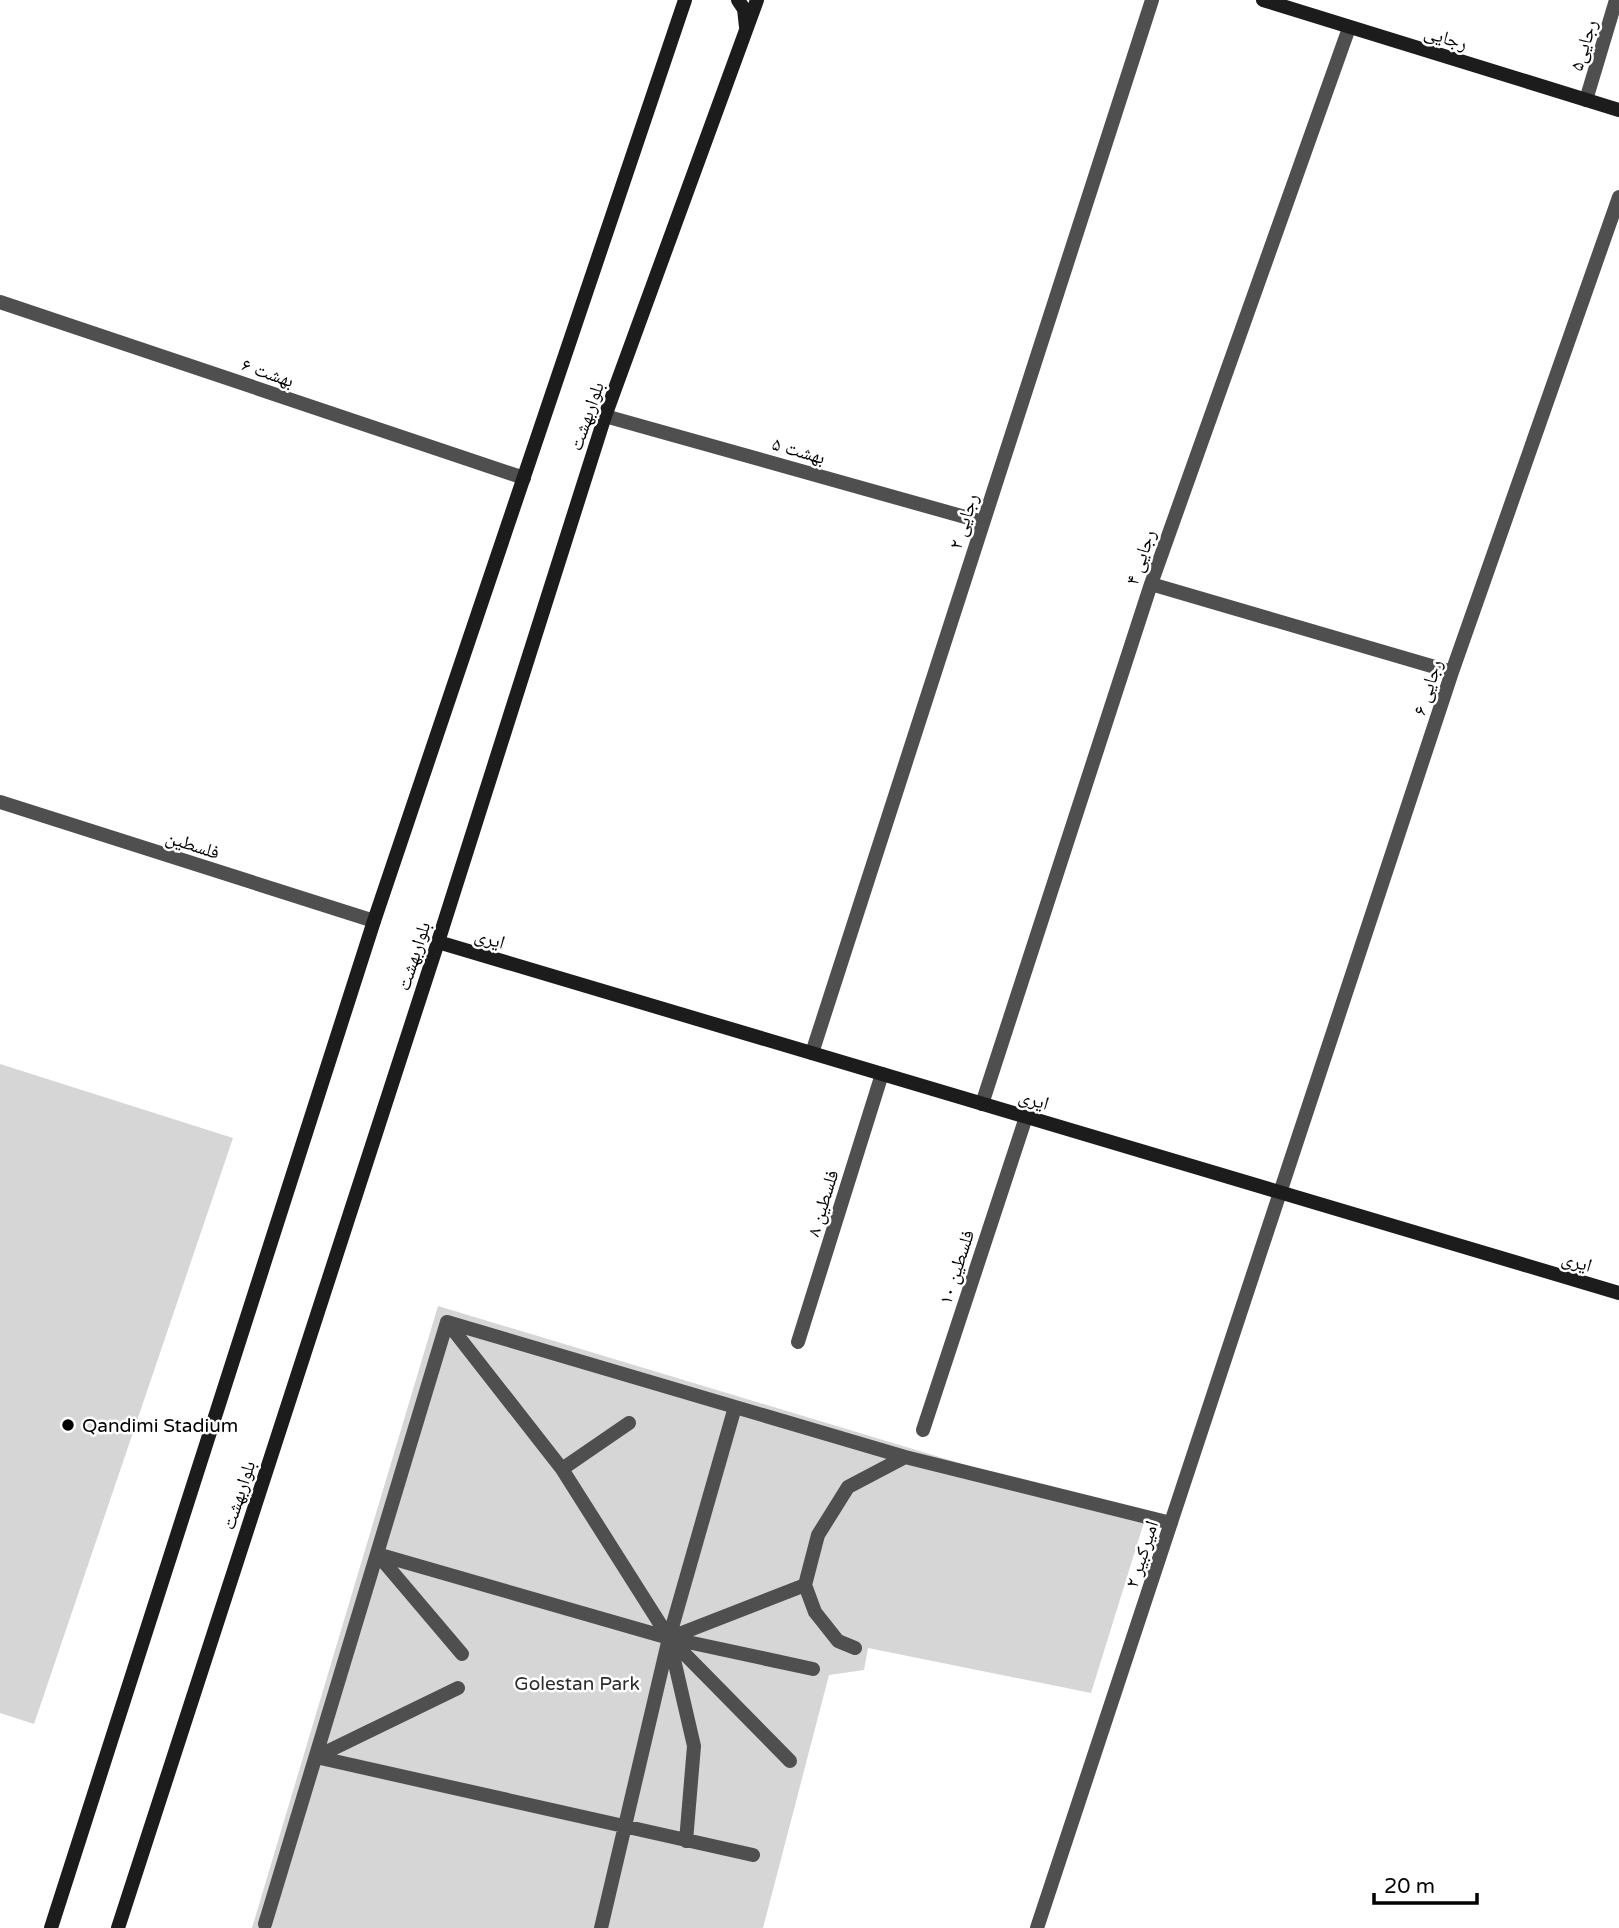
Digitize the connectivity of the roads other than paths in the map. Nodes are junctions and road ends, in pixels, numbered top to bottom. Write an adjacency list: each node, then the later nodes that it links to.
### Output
1 (687, 0): 15 (main road, بلواربهشت)
2 (738, 0): 8 (main road)
3 (757, 0): 8 (main road, بلواربهشت)
4 (1152, 0): 16 (street, رجایی ۲)
5 (1264, 0): 7 (main road, رجایی)
6 (1616, 0): 10 (street, رجایی۵)
7 (1303, 6): 9 (main road, رجایی)
8 (747, 28): 14 (main road, بلواربهشت)
9 (1349, 28): 10 (main road, رجایی); 17 (street, رجایی ۴)
10 (1586, 100): 11 (main road, رجایی)
11 (1619, 110)
12 (1619, 197): 18 (street, رجایی ۶)
13 (0, 302): 15 (street, بهشت ۶)
14 (605, 416): 16 (street, بهشت ۵); 21 (main road, بلواربهشت)
15 (524, 478): 20 (main road, بلواربهشت)
16 (983, 522): 22 (street, رجایی ۲)
17 (1151, 584): 18 (street); 24 (street, رجایی ۴)
18 (1452, 672): 26 (street, رجایی ۶)
19 (0, 802): 20 (street, فلسطین)
20 (374, 921): 49 (main road, بلواربهشت)
21 (438, 942): 22 (main road, ایری); 50 (main road, بلواربهشت)
22 (812, 1054): 23 (main road, ایری)
23 (882, 1074): 24 (main road, ایری); 29 (street, فلسطین ۸)
24 (982, 1104): 25 (main road, ایری)
25 (1026, 1117): 26 (main road, ایری); 32 (street, فلسطین ۱۰)
26 (1280, 1193): 27 (main road, ایری); 35 (street, امیرکبیر ۲)
27 (1619, 1293)
28 (447, 1322): 30 (street); 34 (street); 36 (street)
29 (799, 1342)
30 (735, 1407): 33 (street); 38 (street)
31 (629, 1423): 34 (street)
32 (923, 1430)
33 (905, 1457): 35 (street); 37 (street)
34 (562, 1469): 38 (street)
35 (1171, 1523): 52 (street, امیرکبیر ۲)
36 (377, 1554): 38 (street); 40 (street); 43 (street)
37 (805, 1585): 38 (street); 39 (street)
38 (669, 1638): 41 (street); 44 (street); 45 (street); 46 (street)
39 (855, 1648)
40 (462, 1654)
41 (813, 1669)
42 (458, 1688): 43 (street)
43 (316, 1757): 45 (street); 48 (street)
44 (790, 1761)
45 (625, 1828): 46 (street); 51 (street)
46 (686, 1841): 47 (street)
47 (753, 1856)
48 (265, 1924)
49 (51, 1928)
50 (118, 1928)
51 (601, 1928)
52 (1037, 1928)

